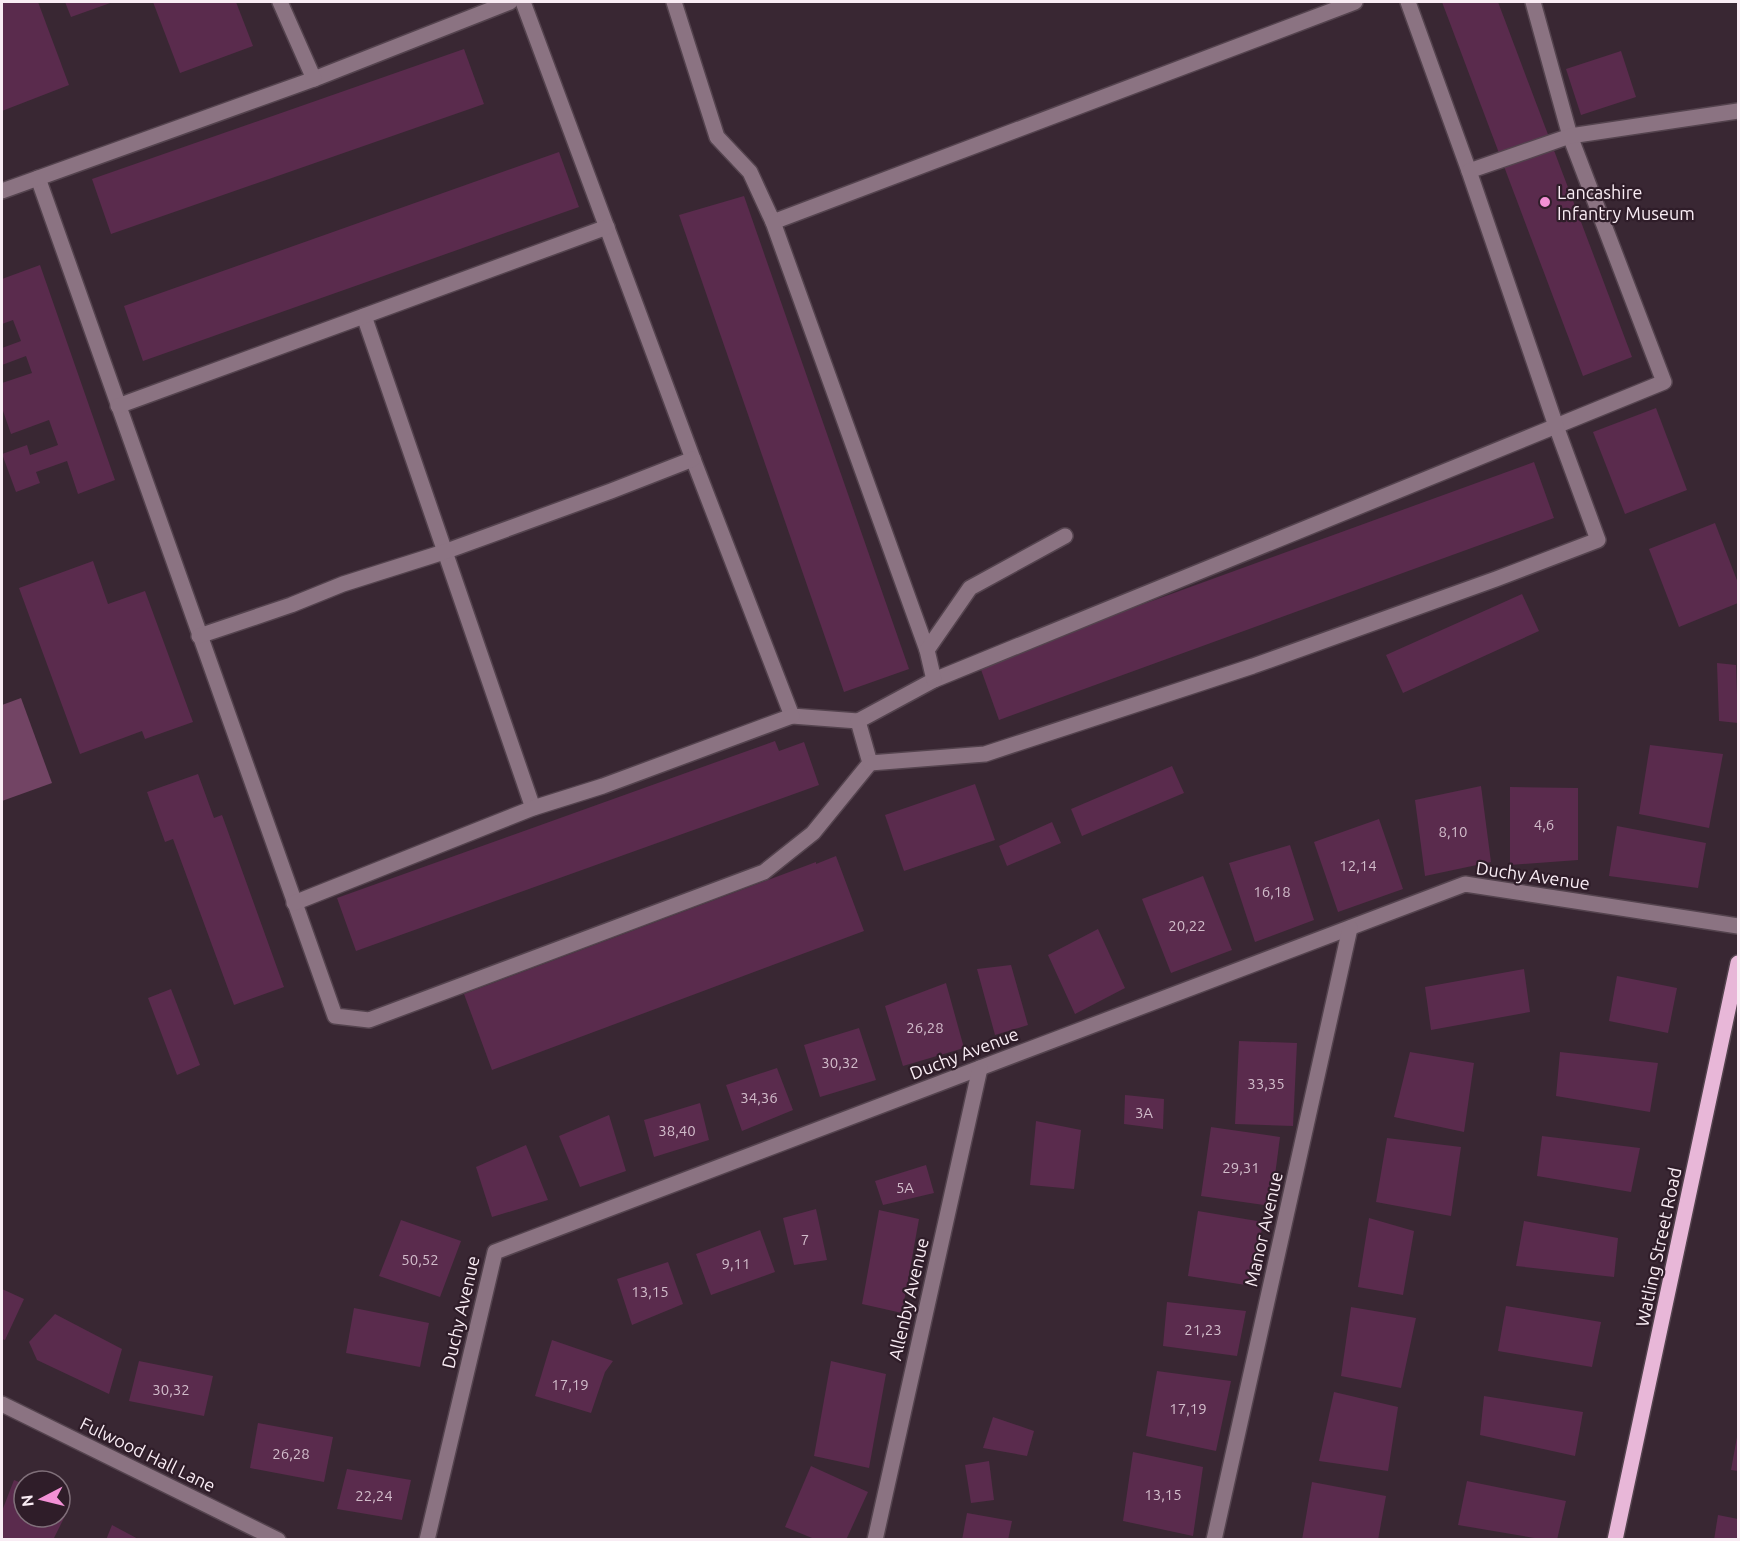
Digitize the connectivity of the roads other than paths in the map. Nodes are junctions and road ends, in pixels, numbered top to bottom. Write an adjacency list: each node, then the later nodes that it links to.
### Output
1 (280, 2): 8 (street)
2 (510, 2): 8 (street)
3 (523, 2): 15 (street)
4 (674, 2): 14 (street)
5 (1355, 2): 14 (street)
6 (1408, 2): 11 (street)
7 (1533, 2): 10 (street)
8 (314, 79): 12 (street)
9 (1738, 111): 10 (street)
10 (1570, 136): 11 (street); 18 (street)
11 (1469, 171): 18 (street)
12 (38, 178): 13 (street); 17 (street)
13 (2, 191)
14 (773, 222): 23 (street)
15 (607, 227): 16 (street); 19 (street)
16 (364, 316): 17 (street); 21 (street)
17 (118, 406): 22 (street)
18 (1556, 426): 24 (street); 27 (street)
19 (693, 459): 21 (street); 25 (street)
20 (1065, 536): 23 (street)
21 (444, 552): 22 (street); 28 (street)
22 (199, 636): 29 (street)
23 (927, 650): 24 (street)
24 (934, 680): 26 (street)
25 (792, 716): 26 (street); 28 (street)
26 (858, 721): 27 (street)
27 (870, 763): 29 (street)
28 (533, 808): 29 (street)
29 (294, 903)
30 (1738, 926): 31 (street, Duchy Avenue)
31 (1350, 928): 33 (street, Duchy Avenue); 38 (street, Manor Avenue)
32 (1738, 963): 39 (main road, Watling Street Road)
33 (980, 1068): 36 (street, Duchy Avenue); 37 (street, Allenby Avenue)
34 (2, 1404): 35 (street, Fulwood Hall Lane)
35 (278, 1539)
36 (427, 1539)
37 (875, 1539)
38 (1214, 1539)
39 (1615, 1539)

